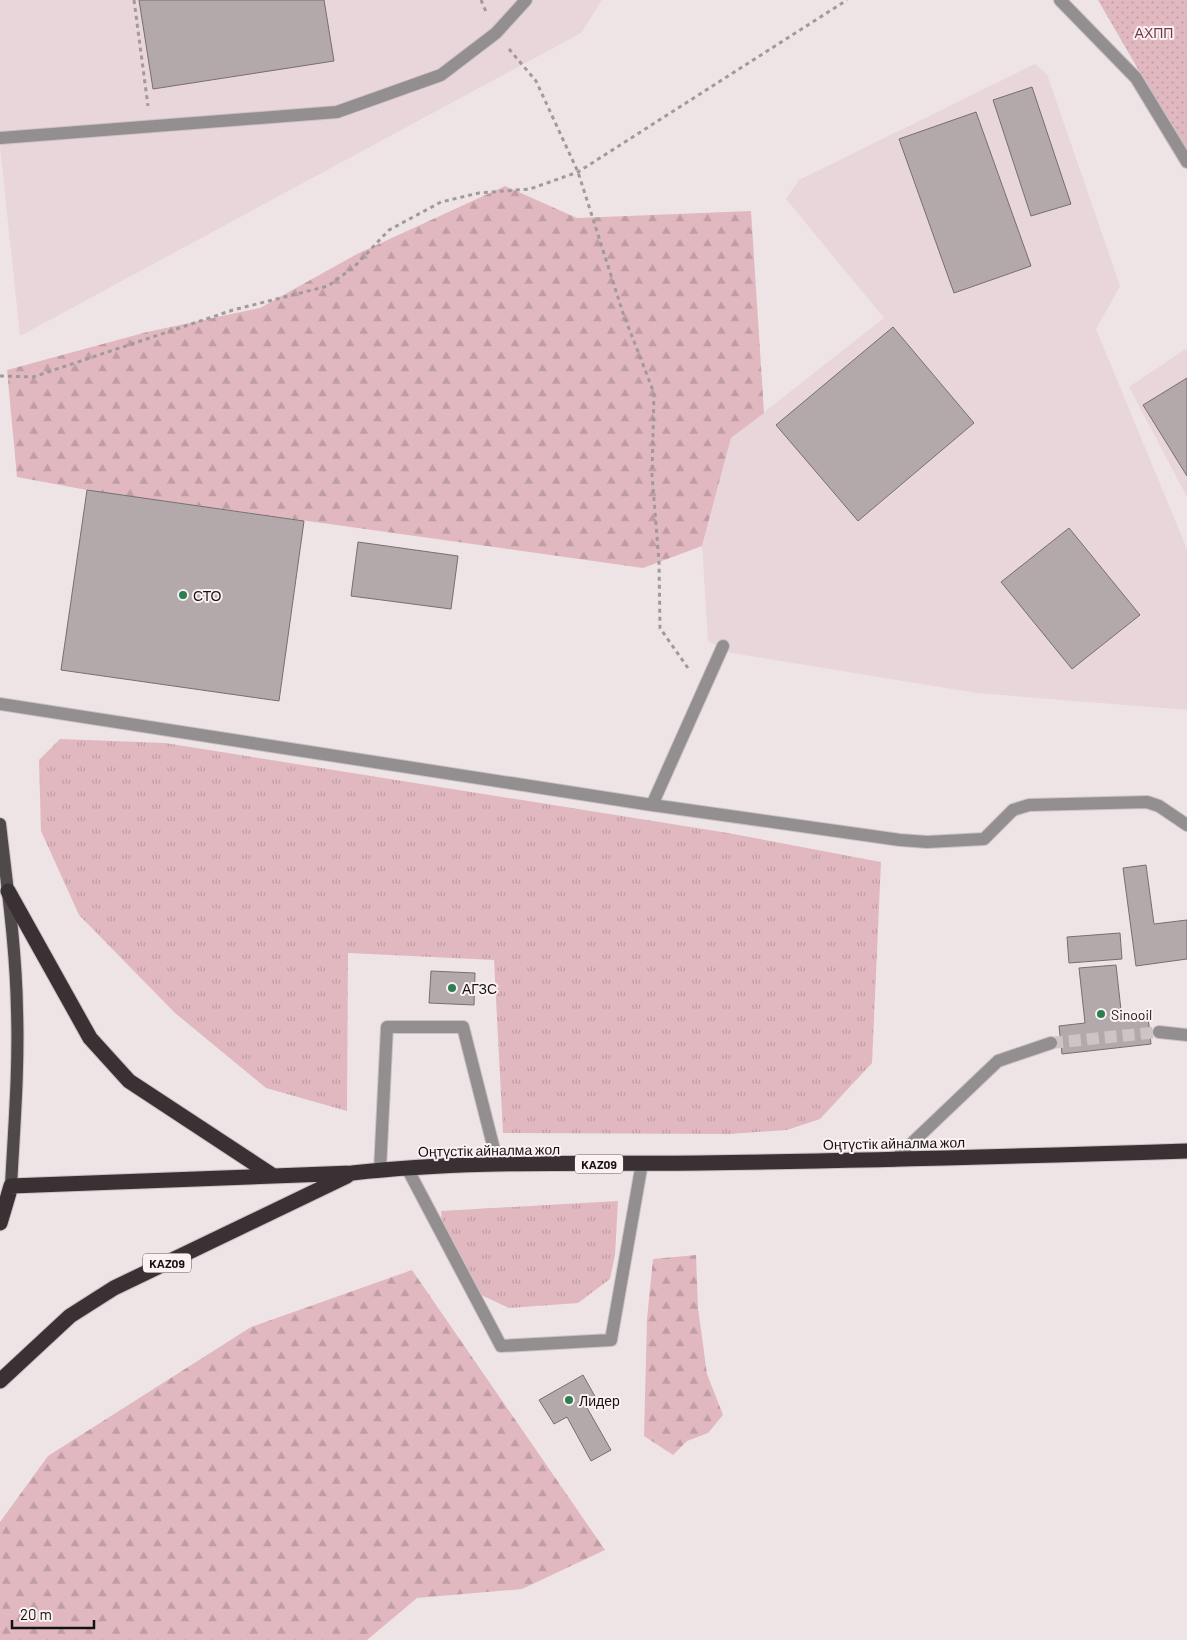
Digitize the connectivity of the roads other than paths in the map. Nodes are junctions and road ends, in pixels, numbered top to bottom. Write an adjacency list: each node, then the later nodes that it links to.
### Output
1 (526, 0): 3 (lane)
2 (1060, 0): 4 (lane)
3 (0, 138)
4 (1187, 162)
5 (722, 646): 7 (lane)
6 (0, 704): 7 (lane)
7 (652, 805): 9 (lane)
8 (0, 824): 10 (main road)
9 (1187, 826)
10 (8, 891): 11 (main road); 22 (highway); 23 (main road)
11 (0, 911)
12 (1159, 1032): 13 (lane)
13 (1187, 1035)
14 (1051, 1043): 16 (lane)
15 (1187, 1151): 16 (highway, Оңтүстік айналма жол / KAZ09)
16 (893, 1160): 17 (highway, Оңтүстік айналма жол / KAZ09)
17 (642, 1164): 18 (highway, Оңтүстік айналма жол / KAZ09); 19 (lane)
18 (498, 1165): 19 (highway, Оңтүстік айналма жол / KAZ09); 20 (lane)
19 (407, 1168): 20 (highway, Оңтүстік айналма жол / KAZ09)
20 (380, 1170): 21 (highway, Оңтүстік айналма жол / KAZ09)
21 (352, 1173): 22 (highway, Оңтүстік айналма жол / KAZ09); 25 (highway, KAZ09)
22 (272, 1175): 23 (highway, Оңтүстік айналма жол / KAZ09)
23 (6, 1185): 24 (highway)
24 (0, 1222)
25 (0, 1381)

